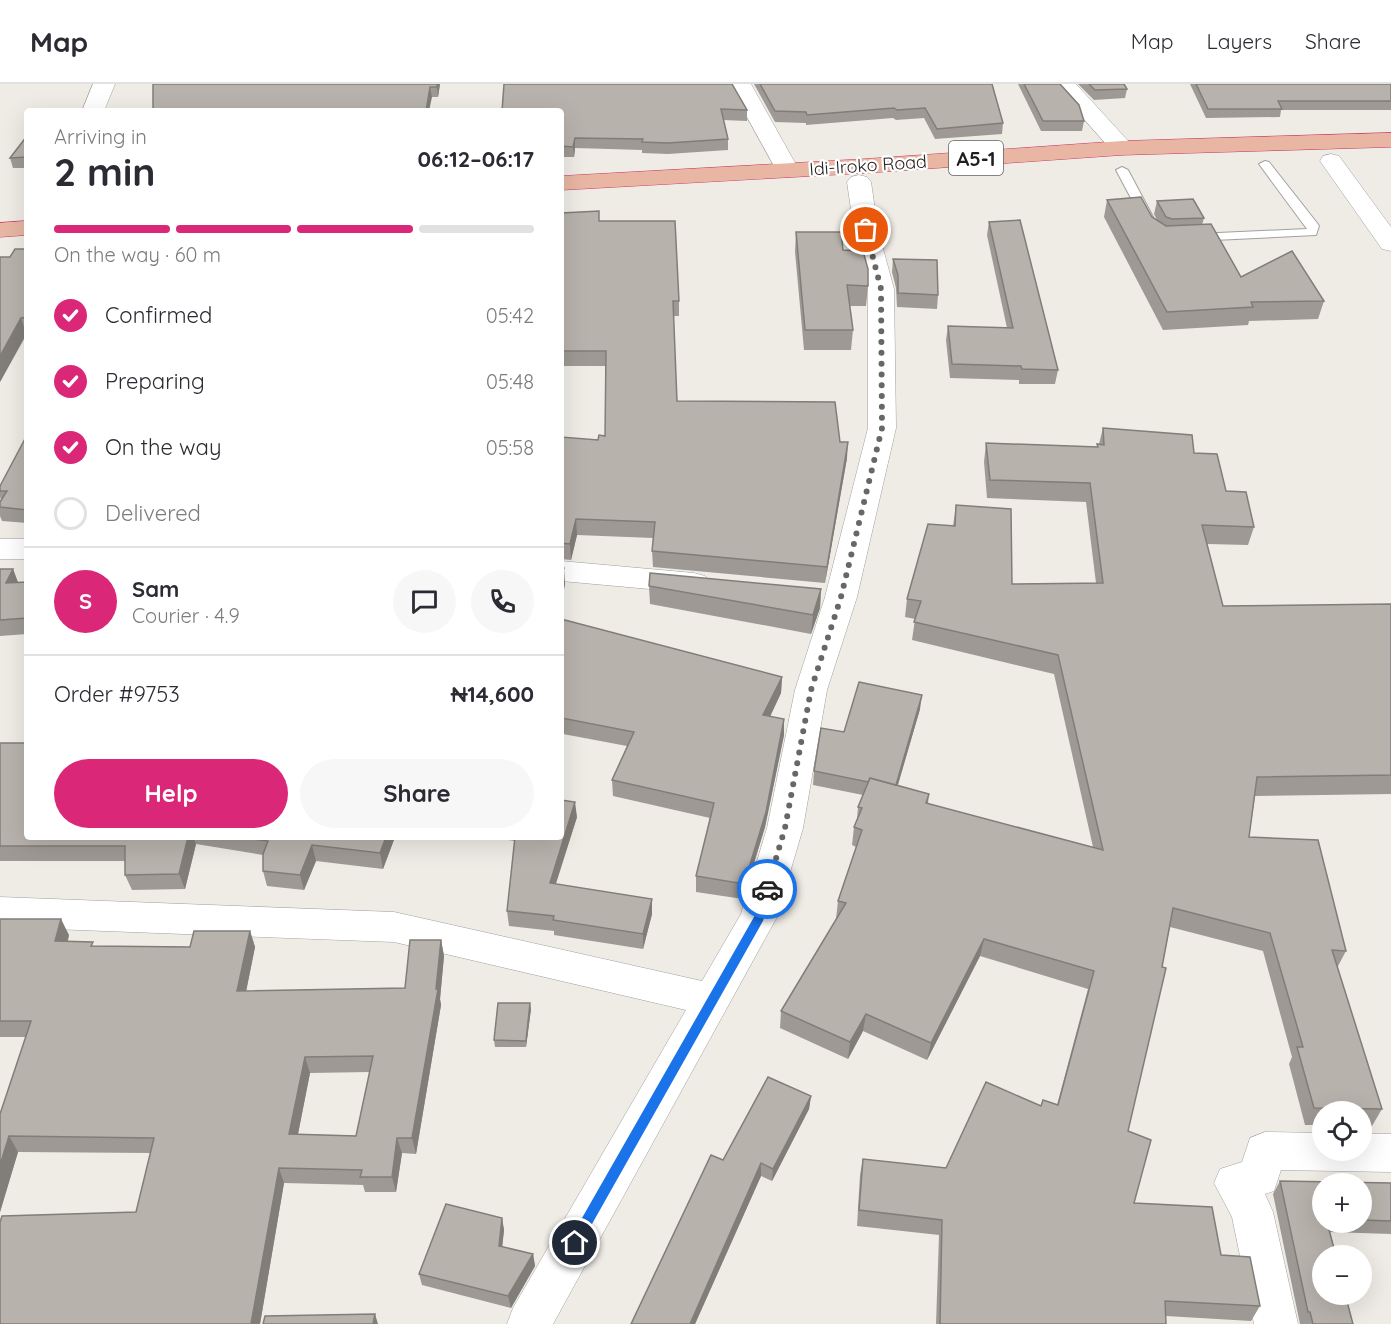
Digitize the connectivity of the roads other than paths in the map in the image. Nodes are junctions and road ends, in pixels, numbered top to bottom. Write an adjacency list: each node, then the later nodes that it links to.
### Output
1 (104, 84): 4 (street)
2 (740, 84): 10 (street)
3 (1064, 84): 6 (street)
4 (94, 108)
5 (1391, 140): 6 (highway, Idi-Iroko Road / A5-1)
6 (1122, 159): 9 (highway, A5-1); 10 (highway, Idi-Iroko Road / A5-1); 11 (highway, A5-1); 16 (lane)
7 (1391, 160): 8 (highway, A5-1)
8 (1331, 161): 9 (highway, A5-1); 20 (street)
9 (1265, 164): 19 (lane)
10 (787, 170): 12 (highway, Idi-Iroko Road / A5-1)
11 (859, 182): 13 (highway, A5-1); 26 (street)
12 (564, 183)
13 (564, 201)
14 (24, 213): 15 (highway)
15 (0, 214)
16 (1151, 225)
17 (24, 228): 18 (highway)
18 (0, 230)
19 (1190, 238)
20 (1391, 244)
21 (0, 549): 22 (street)
22 (24, 549)
23 (564, 571): 24 (street)
24 (724, 586)
25 (0, 912): 26 (street)
26 (712, 1000): 28 (street)
27 (1391, 1153): 29 (street)
28 (529, 1324)
29 (1276, 1324)

